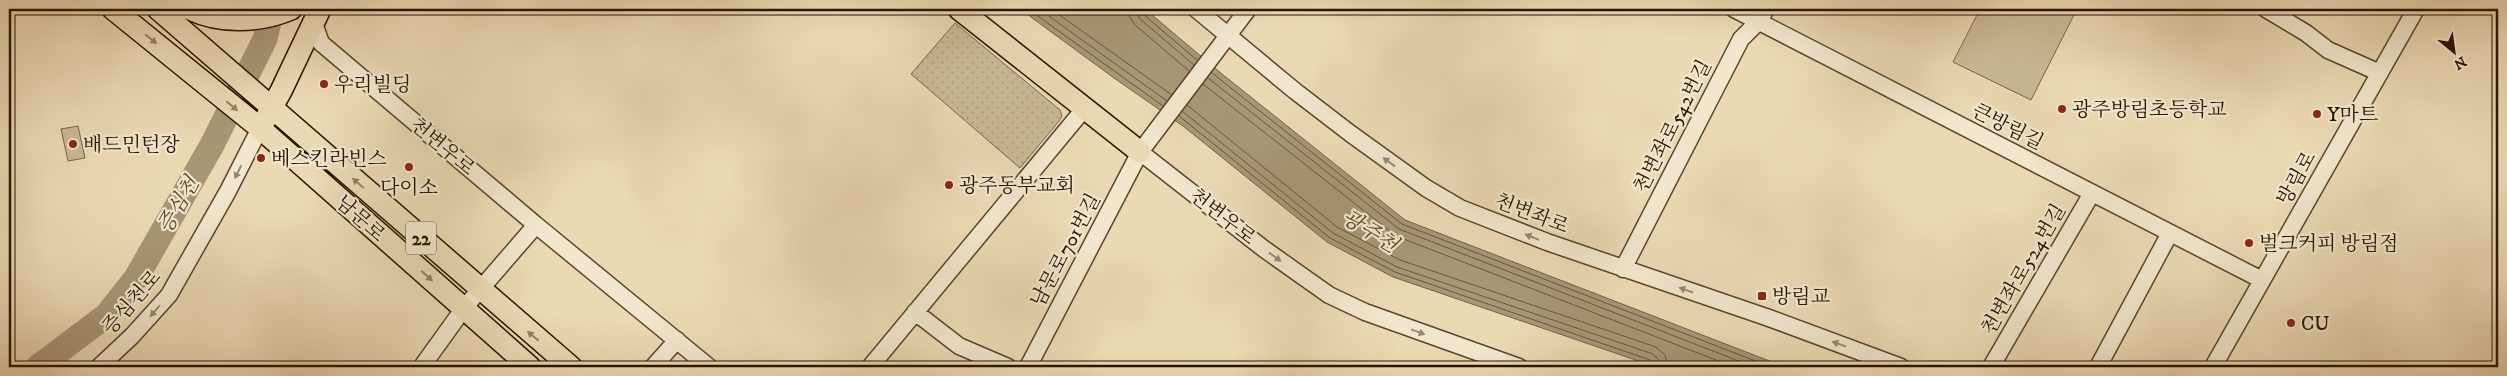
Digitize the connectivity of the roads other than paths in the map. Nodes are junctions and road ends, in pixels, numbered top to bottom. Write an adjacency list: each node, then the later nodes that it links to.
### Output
1 (113, 9): 17 (main road, 22, one-way to 17)
2 (158, 9): 15 (main road, 22)
3 (190, 9): 4 (main road)
4 (291, 9)
5 (958, 9): 16 (main road, 천변우로)
6 (1196, 9): 13 (street, 천변좌로)
7 (1248, 9): 13 (street, 남문로701번길)
8 (1734, 9): 12 (street, 큰방림길)
9 (2266, 9): 14 (street)
10 (2416, 9): 14 (street, 방림로)
11 (316, 15): 15 (main road, 천변우로); 20 (street, 천변우로)
12 (1762, 15): 19 (street, 큰방림길); 22 (street, 천변좌로542번길)
13 (1228, 36): 18 (street, 남문로701번길); 22 (street, 천변좌로, one-way to 13)
14 (2380, 72): 23 (street, 방림로)
15 (272, 108): 17 (main road, 천변우로); 24 (main road, 남문로 / 22, one-way to 15)
16 (1084, 108): 18 (main road, 천변우로); 26 (street)
17 (260, 128): 25 (main road, 남문로 / 22, one-way to 25); 29 (street, 증심천로, one-way to 29)
18 (1140, 152): 36 (street, 남문로701번길); 37 (street, 천변우로, one-way to 37)
19 (2092, 193): 21 (street, 큰방림길); 39 (street, 천변좌로524번길)
20 (536, 225): 24 (street); 27 (street)
21 (2170, 233): 23 (street, 큰방림길); 40 (street)
22 (1623, 269): 38 (street, 천변좌로, one-way to 22)
23 (2262, 280): 41 (street, 방림로)
24 (480, 290): 25 (street); 31 (main road, 남문로 / 22, one-way to 24)
25 (464, 308): 28 (street); 30 (main road, 남문로 / 22)
26 (915, 312): 34 (street); 35 (street)
27 (676, 340): 32 (street); 33 (street)
28 (423, 365)
29 (99, 367)
30 (530, 367)
31 (571, 367)
32 (653, 367)
33 (710, 367)
34 (870, 367)
35 (1008, 367)
36 (1028, 367)
37 (1519, 367)
38 (1901, 367)
39 (1990, 367)
40 (2098, 367)
41 (2214, 367)

